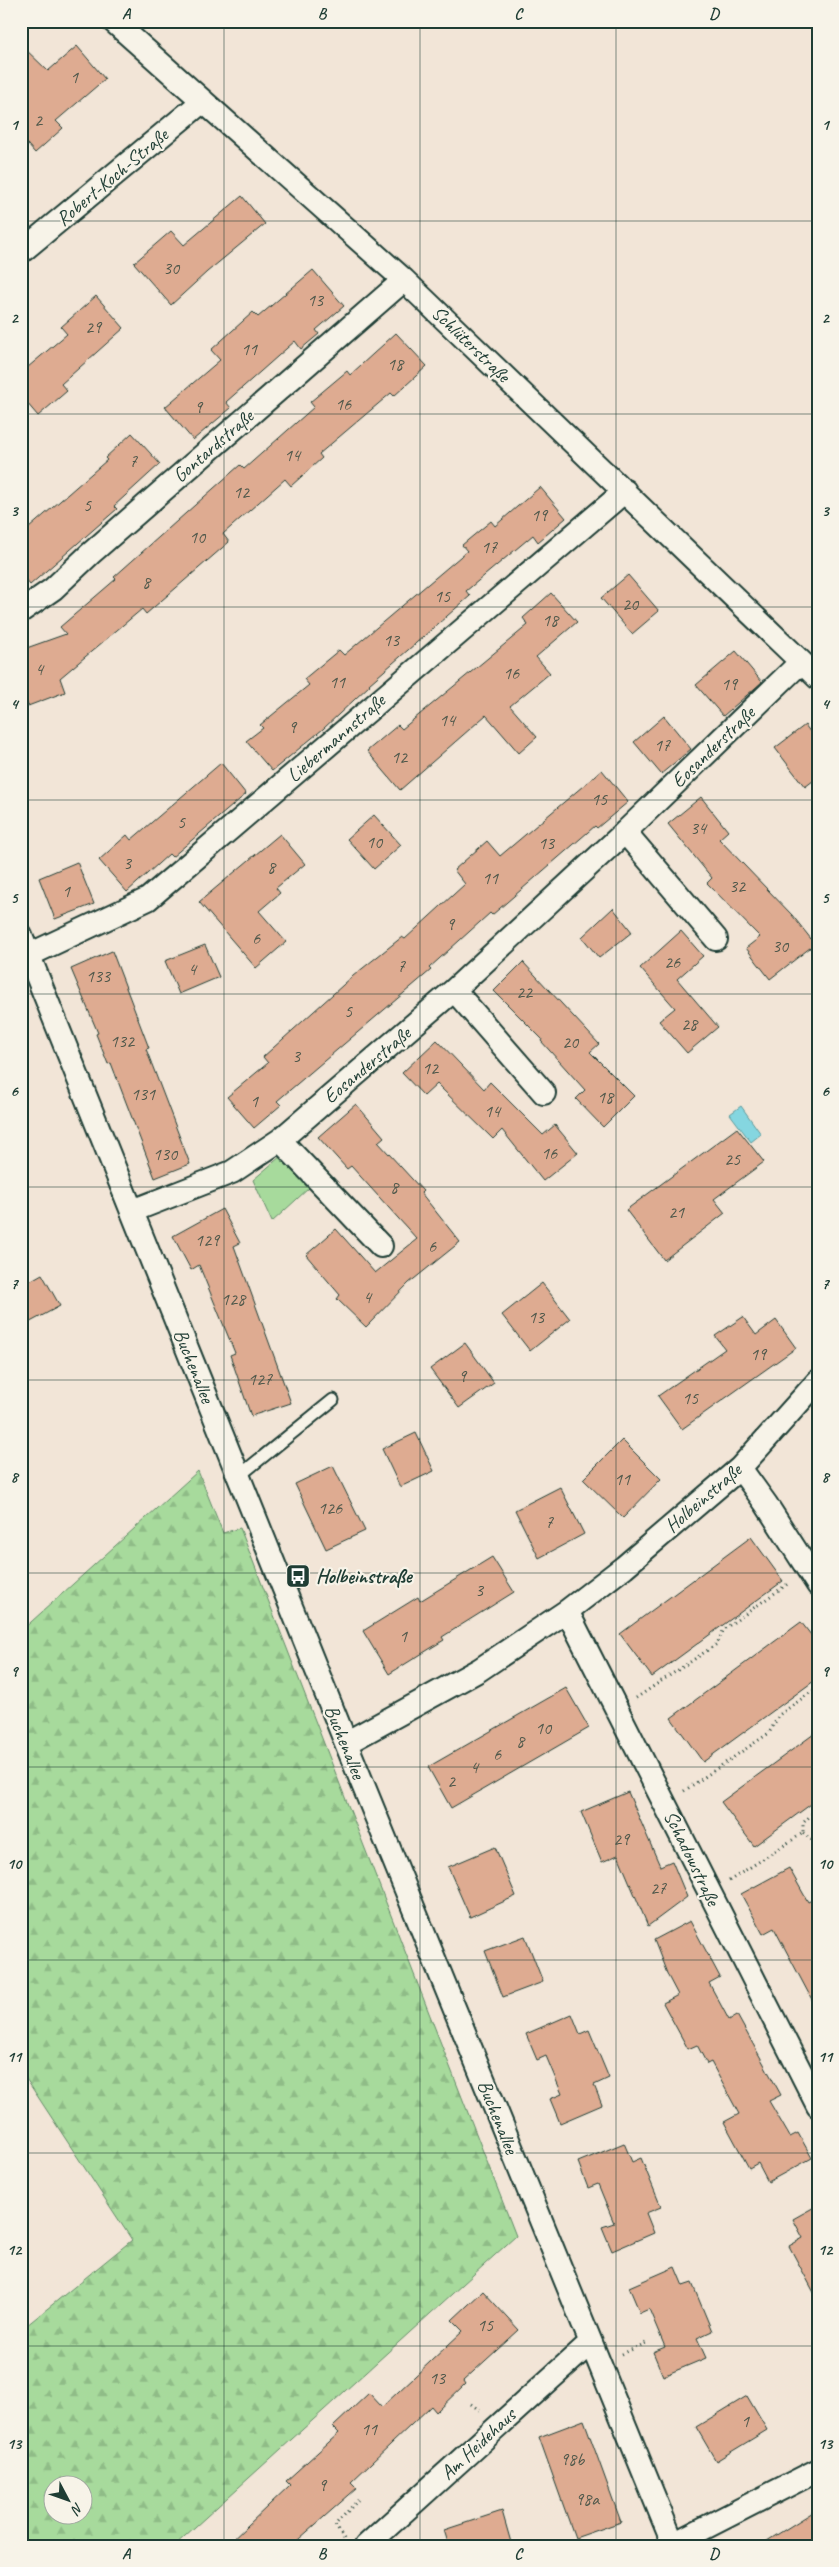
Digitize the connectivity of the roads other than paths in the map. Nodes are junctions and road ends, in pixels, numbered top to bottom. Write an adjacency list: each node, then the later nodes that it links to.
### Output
1 (113, 21): 2 (street, Schlüterstraße)
2 (203, 101): 3 (street, Robert-Koch-Straße); 4 (street, Schlüterstraße)
3 (21, 252)
4 (404, 280): 5 (street, Schlüterstraße); 6 (street, Gontardstraße)
5 (625, 491): 7 (street, Schlüterstraße); 11 (street, Liebermannstraße)
6 (21, 611)
7 (801, 662): 8 (street, Schlüterstraße); 9 (street, Eosanderstraße)
8 (818, 678)
9 (625, 832): 10 (street); 12 (street, Eosanderstraße)
10 (716, 939)
11 (25, 946): 15 (street, Buchenallee)
12 (454, 990): 13 (street); 14 (street, Eosanderstraße)
13 (544, 1093)
14 (280, 1140): 15 (street, Eosanderstraße); 16 (street)
15 (132, 1211): 20 (street, Buchenallee)
16 (381, 1246)
17 (818, 1381): 19 (street, Holbeinstraße)
18 (333, 1400): 20 (lane)
19 (740, 1468): 21 (street); 22 (street, Holbeinstraße)
20 (239, 1476): 23 (street, Buchenallee)
21 (813, 1577)
22 (567, 1611): 23 (street, Holbeinstraße); 24 (street, Schadowstraße)
23 (346, 1743): 25 (street, Buchenallee)
24 (818, 2106)
25 (590, 2343): 27 (street, Buchenallee); 28 (street, Am Heidehaus)
26 (818, 2470): 27 (street)
27 (674, 2545)
28 (366, 2546)

